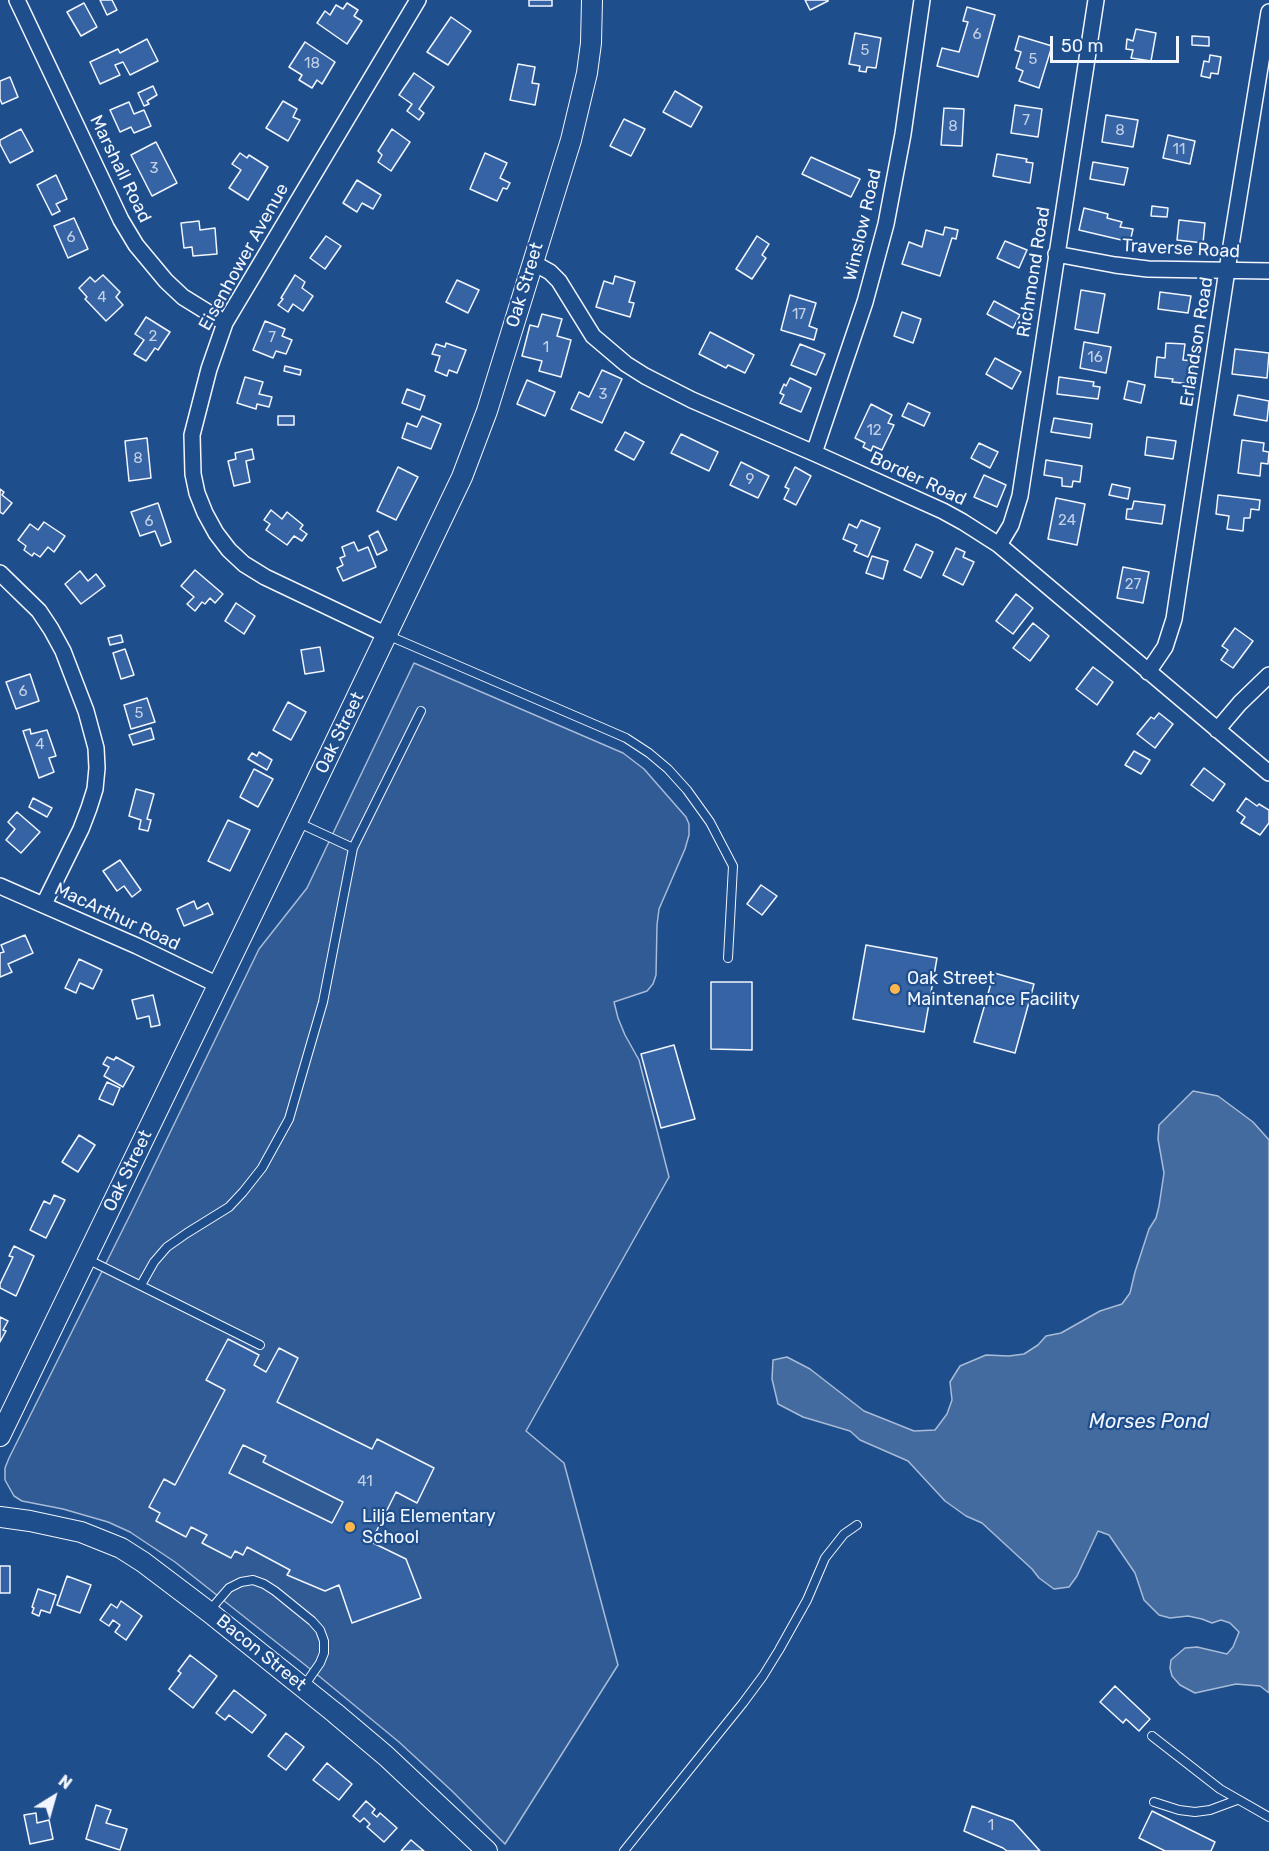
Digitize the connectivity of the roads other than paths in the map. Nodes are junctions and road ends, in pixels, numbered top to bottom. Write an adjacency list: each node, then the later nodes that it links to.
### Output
1 (18, 0): 11 (street, Marshall Road)
2 (418, 0): 11 (street, Eisenhower Avenue)
3 (592, 0): 8 (street, Oak Street)
4 (922, 0): 12 (street, Winslow Road)
5 (1096, 0): 7 (street, Richmond Road)
6 (1269, 12): 9 (street, Erlandson Road)
7 (1056, 254): 9 (street, Traverse Road); 13 (street, Richmond Road)
8 (532, 262): 12 (street, Border Road); 15 (street, Oak Street)
9 (1227, 270): 10 (street, Traverse Road); 16 (street, Erlandson Road)
10 (1269, 271)
11 (225, 323): 15 (street, Eisenhower Avenue)
12 (814, 453): 13 (street, Border Road)
13 (999, 545): 16 (street, Border Road)
14 (0, 573): 24 (street)
15 (387, 635): 21 (street, Oak Street); 25 (lane)
16 (1148, 672): 19 (street, Border Road)
17 (1269, 675): 19 (street)
18 (421, 711): 22 (lane)
19 (1217, 729): 20 (street, Border Road)
20 (1269, 773)
21 (297, 822): 22 (lane); 26 (street, Oak Street)
22 (352, 848): 28 (lane)
23 (0, 886): 24 (street, MacArthur Road)
24 (44, 904): 26 (street, MacArthur Road)
25 (728, 958)
26 (218, 985): 27 (street, Oak Street)
27 (86, 1258): 28 (lane); 30 (street, Oak Street)
28 (141, 1285): 29 (lane)
29 (260, 1345)
30 (0, 1436)
31 (0, 1517): 33 (street, Bacon Street)
32 (857, 1525): 40 (lane)
33 (209, 1612): 34 (street, Bacon Street); 34 (lane)
34 (303, 1687): 39 (street, Bacon Street)
35 (1152, 1736): 36 (lane)
36 (1237, 1800): 37 (lane); 38 (lane)
37 (1154, 1802)
38 (1269, 1817)
39 (487, 1851)
40 (624, 1851)

